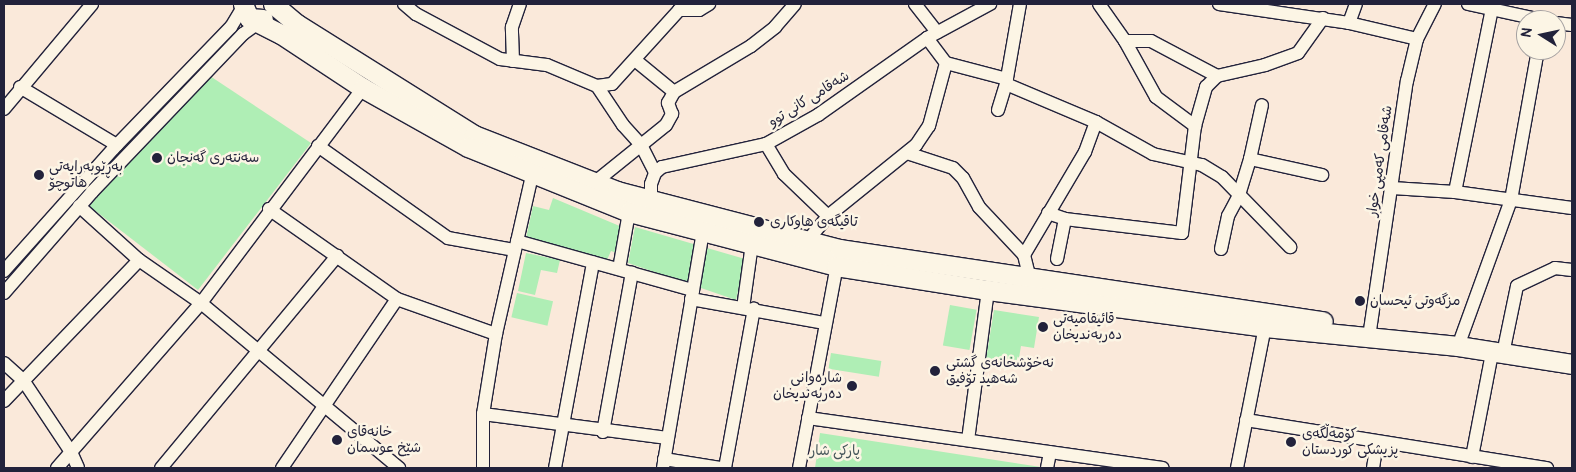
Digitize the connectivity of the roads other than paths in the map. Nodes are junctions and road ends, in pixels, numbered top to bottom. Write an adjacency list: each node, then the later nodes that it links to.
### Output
1 (92, 4): 33 (street)
2 (404, 4): 26 (street)
3 (520, 4): 26 (street)
4 (709, 4): 15 (street)
5 (795, 4): 35 (street)
6 (915, 4): 23 (street)
7 (990, 4): 23 (street, شەقامی کانی توو)
8 (1020, 4): 31 (street)
9 (1099, 4): 25 (street)
10 (1219, 4): 16 (street)
11 (1356, 4): 21 (street)
12 (1428, 4): 22 (street)
13 (1434, 4): 22 (street, شەقامی کەمپی خوار)
14 (1468, 4): 17 (street)
15 (676, 7): 27 (street)
16 (1266, 7): 20 (street)
17 (1492, 9): 19 (street); 53 (street)
18 (256, 10): 34 (highway); 41 (street); 51 (highway); 57 (street)
19 (1516, 14)
20 (1323, 18): 21 (street); 30 (street)
21 (1349, 23): 24 (street)
22 (1423, 23): 24 (street, شەقامی کەمپی خوار)
23 (932, 35): 29 (street); 42 (street, شەقامی کانی توو)
24 (1417, 39): 52 (street, شەقامی کەمپی خوار)
25 (1126, 41): 30 (street); 40 (street)
26 (514, 60): 32 (street)
27 (635, 60): 32 (street); 35 (street)
28 (1536, 60): 56 (street)
29 (946, 63): 31 (street); 45 (street)
30 (1217, 76): 40 (street)
31 (1006, 81): 38 (street); 39 (street)
32 (597, 86): 43 (street)
33 (20, 88): 37 (street); 41 (street)
34 (363, 88): 44 (street); 50 (highway)
35 (674, 92): 43 (street)
36 (1262, 105): 46 (street)
37 (4, 109)
38 (998, 110)
39 (1096, 122): 47 (street); 61 (street)
40 (1195, 126): 47 (street)
41 (117, 144): 78 (street)
42 (766, 144): 48 (street, شەقامی کانی توو); 62 (street)
43 (641, 145): 48 (street); 51 (street)
44 (318, 146): 59 (street); 67 (street)
45 (907, 153): 62 (street); 70 (street)
46 (1250, 159): 49 (street); 54 (street)
47 (1192, 161): 54 (street); 63 (street)
48 (655, 173): 55 (street)
49 (1322, 175)
50 (532, 176): 60 (highway); 67 (street)
51 (594, 183): 55 (highway)
52 (1392, 188): 53 (street); 89 (street, شەقامی کەمپی خوار)
53 (1455, 192): 56 (street)
54 (1239, 195): 68 (street); 69 (street)
55 (651, 200): 65 (highway)
56 (1511, 200): 58 (street); 91 (street)
57 (79, 206): 74 (street); 82 (street)
58 (1572, 208)
59 (269, 209): 71 (street); 85 (street)
60 (629, 212): 64 (highway); 76 (street)
61 (1048, 214): 63 (street); 70 (street)
62 (828, 216): 65 (street)
63 (1065, 219): 73 (street)
64 (702, 231): 66 (highway); 83 (street)
65 (808, 240): 72 (highway)
66 (752, 244): 72 (highway); 86 (street)
67 (516, 246): 75 (street); 90 (street)
68 (1290, 246)
69 (1220, 249)
70 (1024, 255): 80 (street)
71 (337, 256): 84 (street); 92 (street)
72 (838, 257): 80 (highway); 81 (highway); 87 (street)
73 (1057, 259)
74 (139, 260): 85 (street); 97 (street)
75 (593, 262): 76 (street); 103 (street)
76 (619, 269): 79 (street)
77 (1572, 270): 93 (street)
78 (4, 271)
79 (632, 273): 83 (street); 104 (street)
80 (1030, 279): 89 (highway)
81 (988, 290): 88 (highway); 106 (street)
82 (4, 293)
83 (692, 294): 86 (street); 105 (street)
84 (397, 299): 90 (street); 99 (street)
85 (201, 303): 92 (street); 108 (street)
86 (748, 308): 87 (street); 120 (street)
87 (825, 323): 101 (street)
88 (1265, 327): 89 (highway); 102 (street)
89 (1370, 332): 91 (highway); 93 (highway)
90 (496, 334): 100 (street)
91 (1461, 338): 93 (highway)
92 (257, 349): 99 (street); 114 (street)
93 (1499, 349): 94 (highway); 96 (highway); 110 (street)
94 (1572, 352)
95 (4, 363): 97 (street)
96 (1572, 364)
97 (23, 380): 98 (street); 108 (street)
98 (4, 401)
99 (325, 408): 115 (street); 116 (street)
100 (483, 414): 103 (street); 117 (street)
101 (808, 418): 106 (street); 121 (street)
102 (1246, 420): 107 (street); 124 (street)
103 (563, 423): 104 (street); 118 (street)
104 (603, 432): 105 (street)
105 (667, 438): 111 (street)
106 (968, 440): 109 (street)
107 (1377, 442): 110 (street); 125 (street)
108 (71, 452): 112 (street); 113 (street)
109 (1050, 452): 122 (street); 123 (street)
110 (1466, 460): 126 (street)
111 (663, 464): 119 (street)
112 (57, 468)
113 (78, 468)
114 (162, 468)
115 (282, 468)
116 (399, 468)
117 (483, 468)
118 (555, 468)
119 (720, 468)
120 (726, 468)
121 (799, 468)
122 (1047, 468)
123 (1162, 468)
124 (1237, 468)
125 (1372, 468)
126 (1547, 468)

